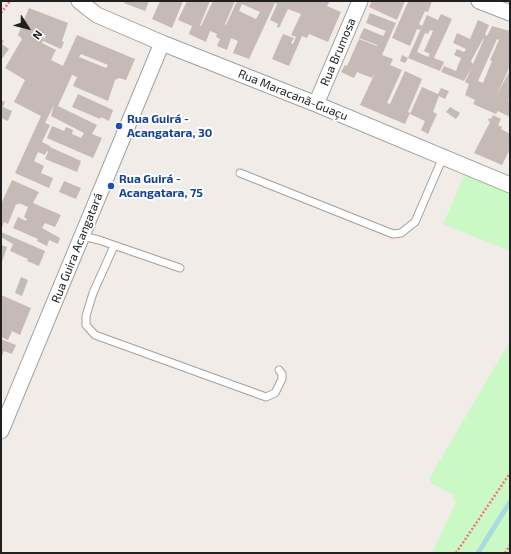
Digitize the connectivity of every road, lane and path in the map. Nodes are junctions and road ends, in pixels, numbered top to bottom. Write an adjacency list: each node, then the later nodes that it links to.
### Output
1 (10, 1): 5 (path)
2 (79, 1): 7 (street, Rua Maracanã-Guaçu)
3 (360, 1): 8 (street, Rua Brumosa)
4 (479, 1): 6 (street)
5 (1, 13)
6 (510, 14)
7 (162, 43): 8 (street, Rua Maracanã-Guaçu); 12 (street, Rua Guira Acangatará)
8 (316, 104): 9 (street, Rua Maracanã-Guaçu)
9 (443, 157): 10 (lane); 11 (street, Rua Maracanã-Guaçu)
10 (240, 173)
11 (510, 185)
12 (82, 236): 13 (lane); 16 (street, Rua Guira Acangatará)
13 (114, 246): 14 (lane); 15 (lane)
14 (180, 268)
15 (278, 370)
16 (1, 431)
17 (510, 473): 19 (path)
18 (510, 545): 20 (path)
19 (456, 553)
20 (504, 553)

